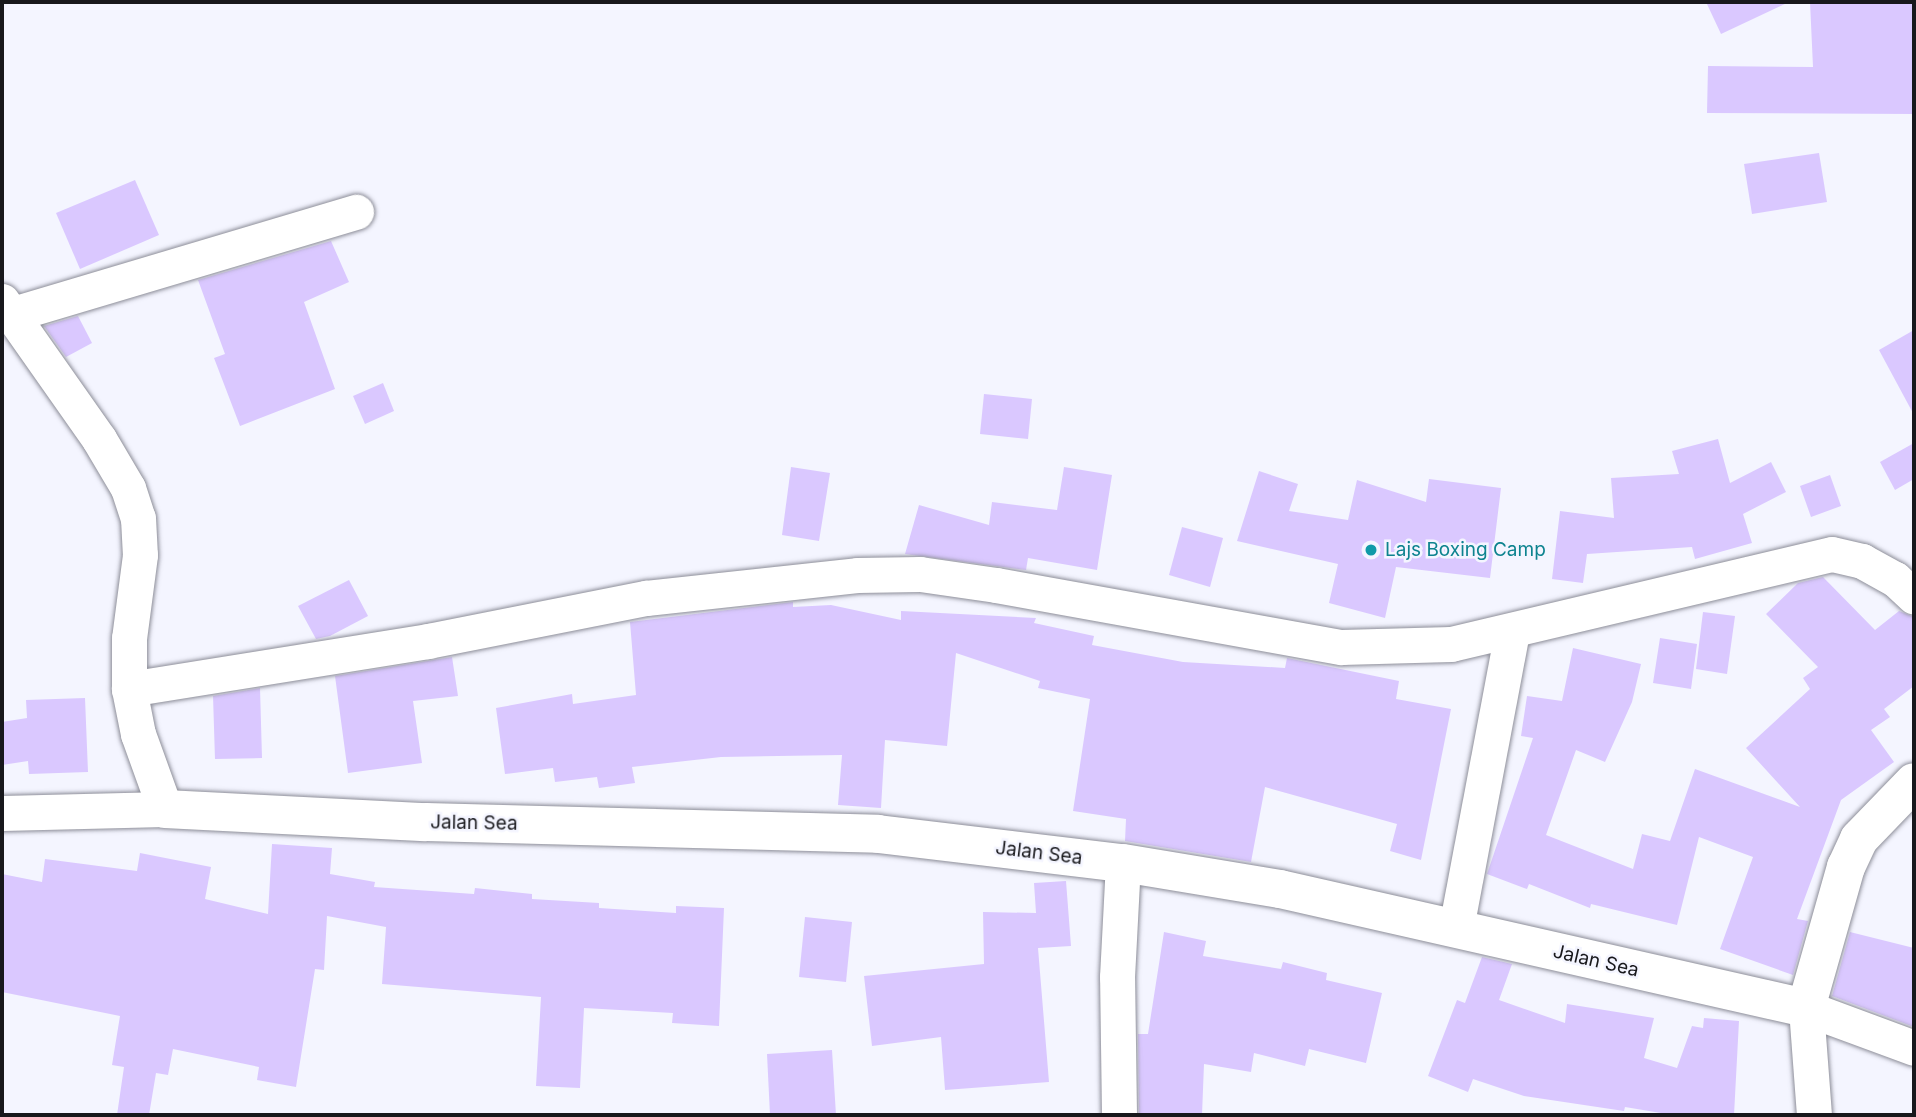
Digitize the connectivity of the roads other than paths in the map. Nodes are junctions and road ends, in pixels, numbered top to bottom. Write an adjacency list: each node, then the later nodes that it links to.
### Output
1 (356, 212): 2 (street)
2 (8, 307): 5 (street)
3 (1914, 597): 4 (street)
4 (1512, 632): 5 (street); 10 (street)
5 (129, 689): 7 (street)
6 (1914, 782): 11 (street)
7 (165, 809): 8 (street, Jalan Sea); 9 (street, Jalan Sea)
8 (2, 813)
9 (1123, 863): 10 (street, Jalan Sea); 13 (street)
10 (1456, 928): 11 (street, Jalan Sea)
11 (1806, 1008): 12 (street); 14 (street)
12 (1914, 1048)
13 (1119, 1115)
14 (1814, 1115)

